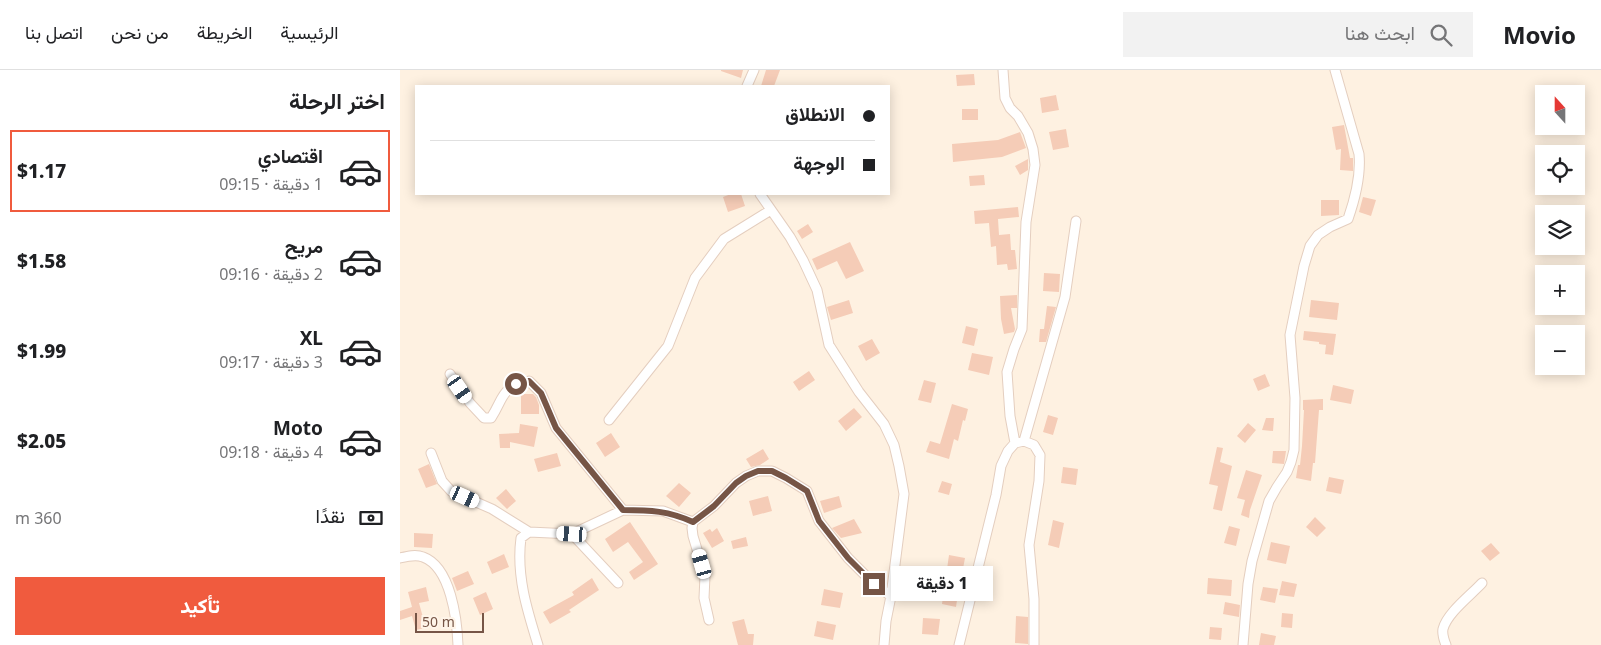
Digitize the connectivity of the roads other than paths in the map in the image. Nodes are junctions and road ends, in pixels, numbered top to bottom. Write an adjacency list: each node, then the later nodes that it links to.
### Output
1 (754, 70): 4 (street)
2 (1003, 70): 10 (street)
3 (1335, 70): 26 (street)
4 (747, 85)
5 (761, 195): 6 (street)
6 (771, 210): 9 (street); 19 (street)
7 (1076, 221): 10 (street)
8 (450, 374): 12 (street)
9 (610, 420)
10 (1019, 442): 24 (street); 25 (street)
11 (430, 453): 14 (street)
12 (623, 510): 13 (street); 15 (street)
13 (693, 522): 19 (street); 20 (street)
14 (528, 532): 15 (street); 22 (street)
15 (572, 534): 17 (street)
16 (400, 558): 21 (street)
17 (618, 583)
18 (1482, 584): 27 (street)
19 (891, 596): 23 (street)
20 (708, 620)
21 (458, 645)
22 (538, 645)
23 (884, 645)
24 (958, 645)
25 (1034, 645)
26 (1243, 645)
27 (1446, 645)

